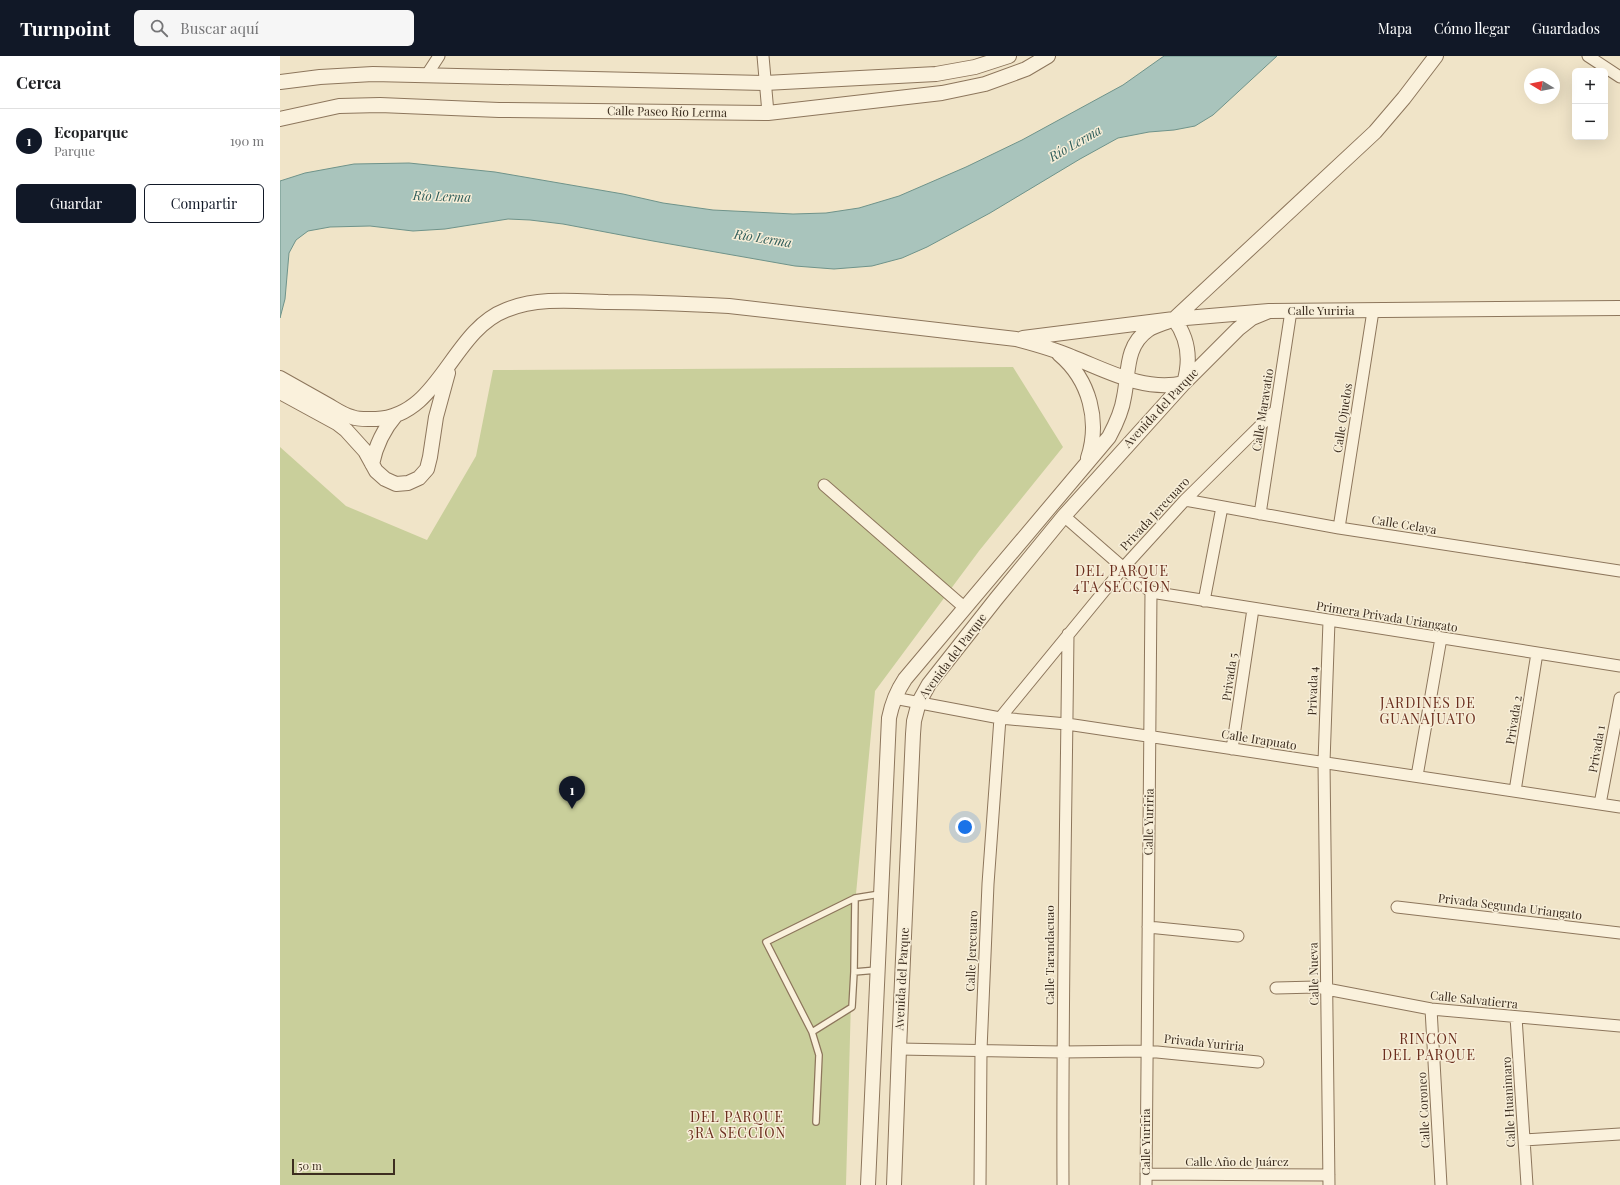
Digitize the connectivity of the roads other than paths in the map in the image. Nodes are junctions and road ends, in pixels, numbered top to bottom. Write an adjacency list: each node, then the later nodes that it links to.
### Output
1 (439, 56): 7 (street)
2 (762, 56): 10 (street)
3 (1009, 56): 10 (street)
4 (1048, 56): 11 (street, Calle Paseo Río Lerma)
5 (1436, 56): 17 (street)
6 (1588, 56): 8 (street)
7 (426, 76): 9 (street); 10 (street)
8 (1620, 77)
9 (280, 82)
10 (765, 83): 11 (street)
11 (768, 113): 12 (street, Calle Paseo Río Lerma)
12 (280, 119)
13 (1620, 308): 16 (street, Calle Yuriria)
14 (1291, 310): 15 (street, Calle Yuriria); 16 (street, Calle Yuriria); 26 (street, Calle Maravatio)
15 (1269, 311): 17 (street, Calle Yuriria); 23 (street, Avenida del Parque)
16 (1373, 311): 37 (street, Calle Ojuelos)
17 (1174, 320): 18 (street, Calle Yuriria); 22 (street, Avenida del Parque); 23 (street)
18 (1016, 338): 19 (street); 20 (street)
19 (1053, 349): 22 (street); 30 (street)
20 (454, 358): 25 (street); 28 (street)
21 (280, 378): 29 (street)
22 (1127, 378): 23 (street); 30 (street, Avenida del Parque)
23 (1184, 383): 36 (street, Avenida del Parque)
24 (280, 392): 29 (street)
25 (415, 404): 27 (street); 28 (street)
26 (1276, 410): 33 (street, Privada Jerecuaro); 35 (street, Calle Maravatio)
27 (396, 415): 29 (street); 31 (street)
28 (436, 417): 31 (street)
29 (349, 424): 31 (street)
30 (1087, 463): 42 (street, Avenida del Parque)
31 (372, 464)
32 (824, 485): 42 (street)
33 (1185, 500): 34 (street, Calle Celaya); 38 (street, Privada Jerecuaro)
34 (1222, 507): 35 (street, Calle Celaya); 41 (street)
35 (1260, 514): 37 (street, Calle Celaya)
36 (1064, 516): 38 (street); 51 (street, Avenida del Parque)
37 (1339, 528): 39 (street, Calle Celaya)
38 (1123, 568): 40 (street); 45 (street, Privada Jerecuaro)
39 (1620, 571)
40 (1151, 592): 41 (street, Primera Privada Uriangato); 54 (street, Calle Yuriria)
41 (1204, 601): 43 (street, Primera Privada Uriangato)
42 (965, 608): 49 (street, Avenida del Parque)
43 (1253, 608): 44 (street, Primera Privada Uriangato); 55 (street, Privada 5)
44 (1329, 621): 46 (street, Primera Privada Uriangato); 56 (street, Privada 4)
45 (1068, 634): 52 (street, Privada Jerecuaro); 53 (street, Calle Tarandacuao)
46 (1441, 638): 47 (street, Primera Privada Uriangato); 57 (street)
47 (1537, 653): 48 (street, Primera Privada Uriangato); 58 (street, Privada 2)
48 (1620, 666)
49 (894, 698): 51 (street, Calle Irapuato); 61 (street, Avenida del Parque)
50 (1620, 698): 59 (street, Privada 1)
51 (918, 702): 52 (street, Calle Irapuato); 75 (street, Avenida del Parque)
52 (1000, 718): 53 (street, Calle Irapuato); 76 (street, Calle Jerecuaro)
53 (1067, 724): 54 (street, Calle Irapuato); 78 (street, Calle Tarandacuao)
54 (1150, 736): 55 (street, Calle Irapuato); 64 (street, Calle Yuriria)
55 (1232, 749): 56 (street, Calle Irapuato)
56 (1324, 762): 57 (street, Calle Irapuato); 70 (street, Calle Nueva)
57 (1417, 776): 58 (street, Calle Irapuato)
58 (1516, 791): 59 (street, Calle Irapuato)
59 (1600, 804): 60 (street, Calle Irapuato)
60 (1620, 807)
61 (881, 894): 62 (lane); 67 (street, Avenida del Parque)
62 (854, 898): 68 (lane); 74 (lane)
63 (1397, 907): 65 (street, Privada Segunda Uriangato)
64 (1148, 927): 66 (street); 77 (street, Calle Yuriria)
65 (1620, 933)
66 (1238, 936)
67 (877, 970): 68 (lane); 85 (street, Avenida del Parque)
68 (854, 972): 74 (lane)
69 (1276, 988): 70 (street, Calle Salvatierra)
70 (1327, 988): 71 (street, Calle Salvatierra); 84 (street, Calle Nueva)
71 (1431, 1010): 72 (street, Calle Salvatierra); 89 (street, Calle Coroneo)
72 (1516, 1017): 73 (street, Calle Salvatierra); 82 (street, Calle Huanimaro)
73 (1620, 1026)
74 (812, 1032): 80 (lane)
75 (898, 1049): 76 (street); 86 (street, Avenida del Parque)
76 (981, 1050): 78 (street); 87 (street, Calle Jerecuaro)
77 (1147, 1051): 78 (street); 79 (street, Privada Yuriria); 83 (street, Calle Yuriria)
78 (1062, 1052): 88 (street, Calle Tarandacuao)
79 (1258, 1062)
80 (816, 1122)
81 (1620, 1134): 82 (street)
82 (1524, 1140): 90 (street, Calle Huanimaro)
83 (1146, 1180): 84 (street, Calle Año de Juárez)
84 (1329, 1180)
85 (868, 1185)
86 (894, 1185)
87 (980, 1185)
88 (1063, 1185)
89 (1441, 1185)
90 (1527, 1185)

